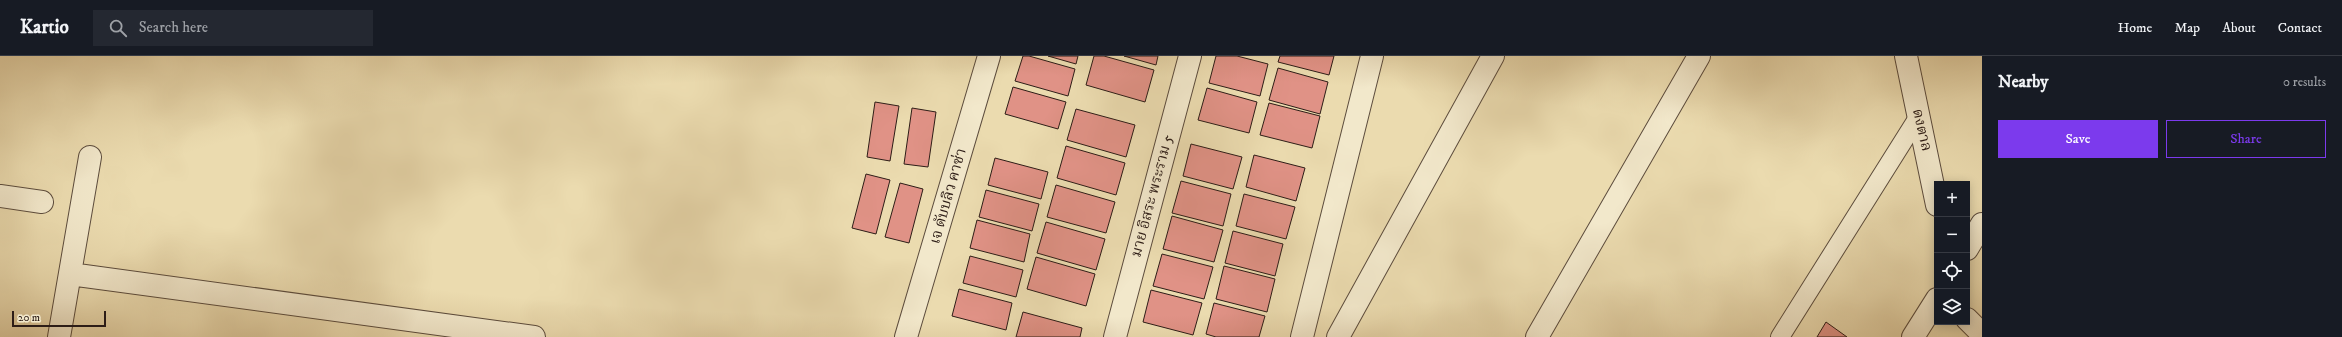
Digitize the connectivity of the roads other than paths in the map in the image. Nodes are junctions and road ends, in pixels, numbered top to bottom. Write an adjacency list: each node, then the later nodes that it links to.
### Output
1 (989, 56): 20 (street, เจ ดับบลิว คาซ่า)
2 (1190, 56): 21 (street, มาย อิสระ พระราม 5)
3 (1372, 56): 22 (street)
4 (1493, 56): 23 (street)
5 (1699, 56): 24 (street)
6 (1906, 56): 7 (street, ดงตาล)
7 (1919, 116): 9 (street, ดงตาล); 25 (lane)
8 (90, 157): 14 (street)
9 (1934, 190)
10 (0, 196): 11 (street)
11 (42, 202)
12 (1982, 224): 13 (street)
13 (1970, 244)
14 (70, 274): 18 (street); 19 (street)
15 (1934, 304): 26 (street)
16 (1970, 322): 17 (street)
17 (1982, 334)
18 (59, 337)
19 (534, 337)
20 (906, 337)
21 (1114, 337)
22 (1302, 337)
23 (1338, 337)
24 (1538, 337)
25 (1780, 337)
26 (1913, 337)

